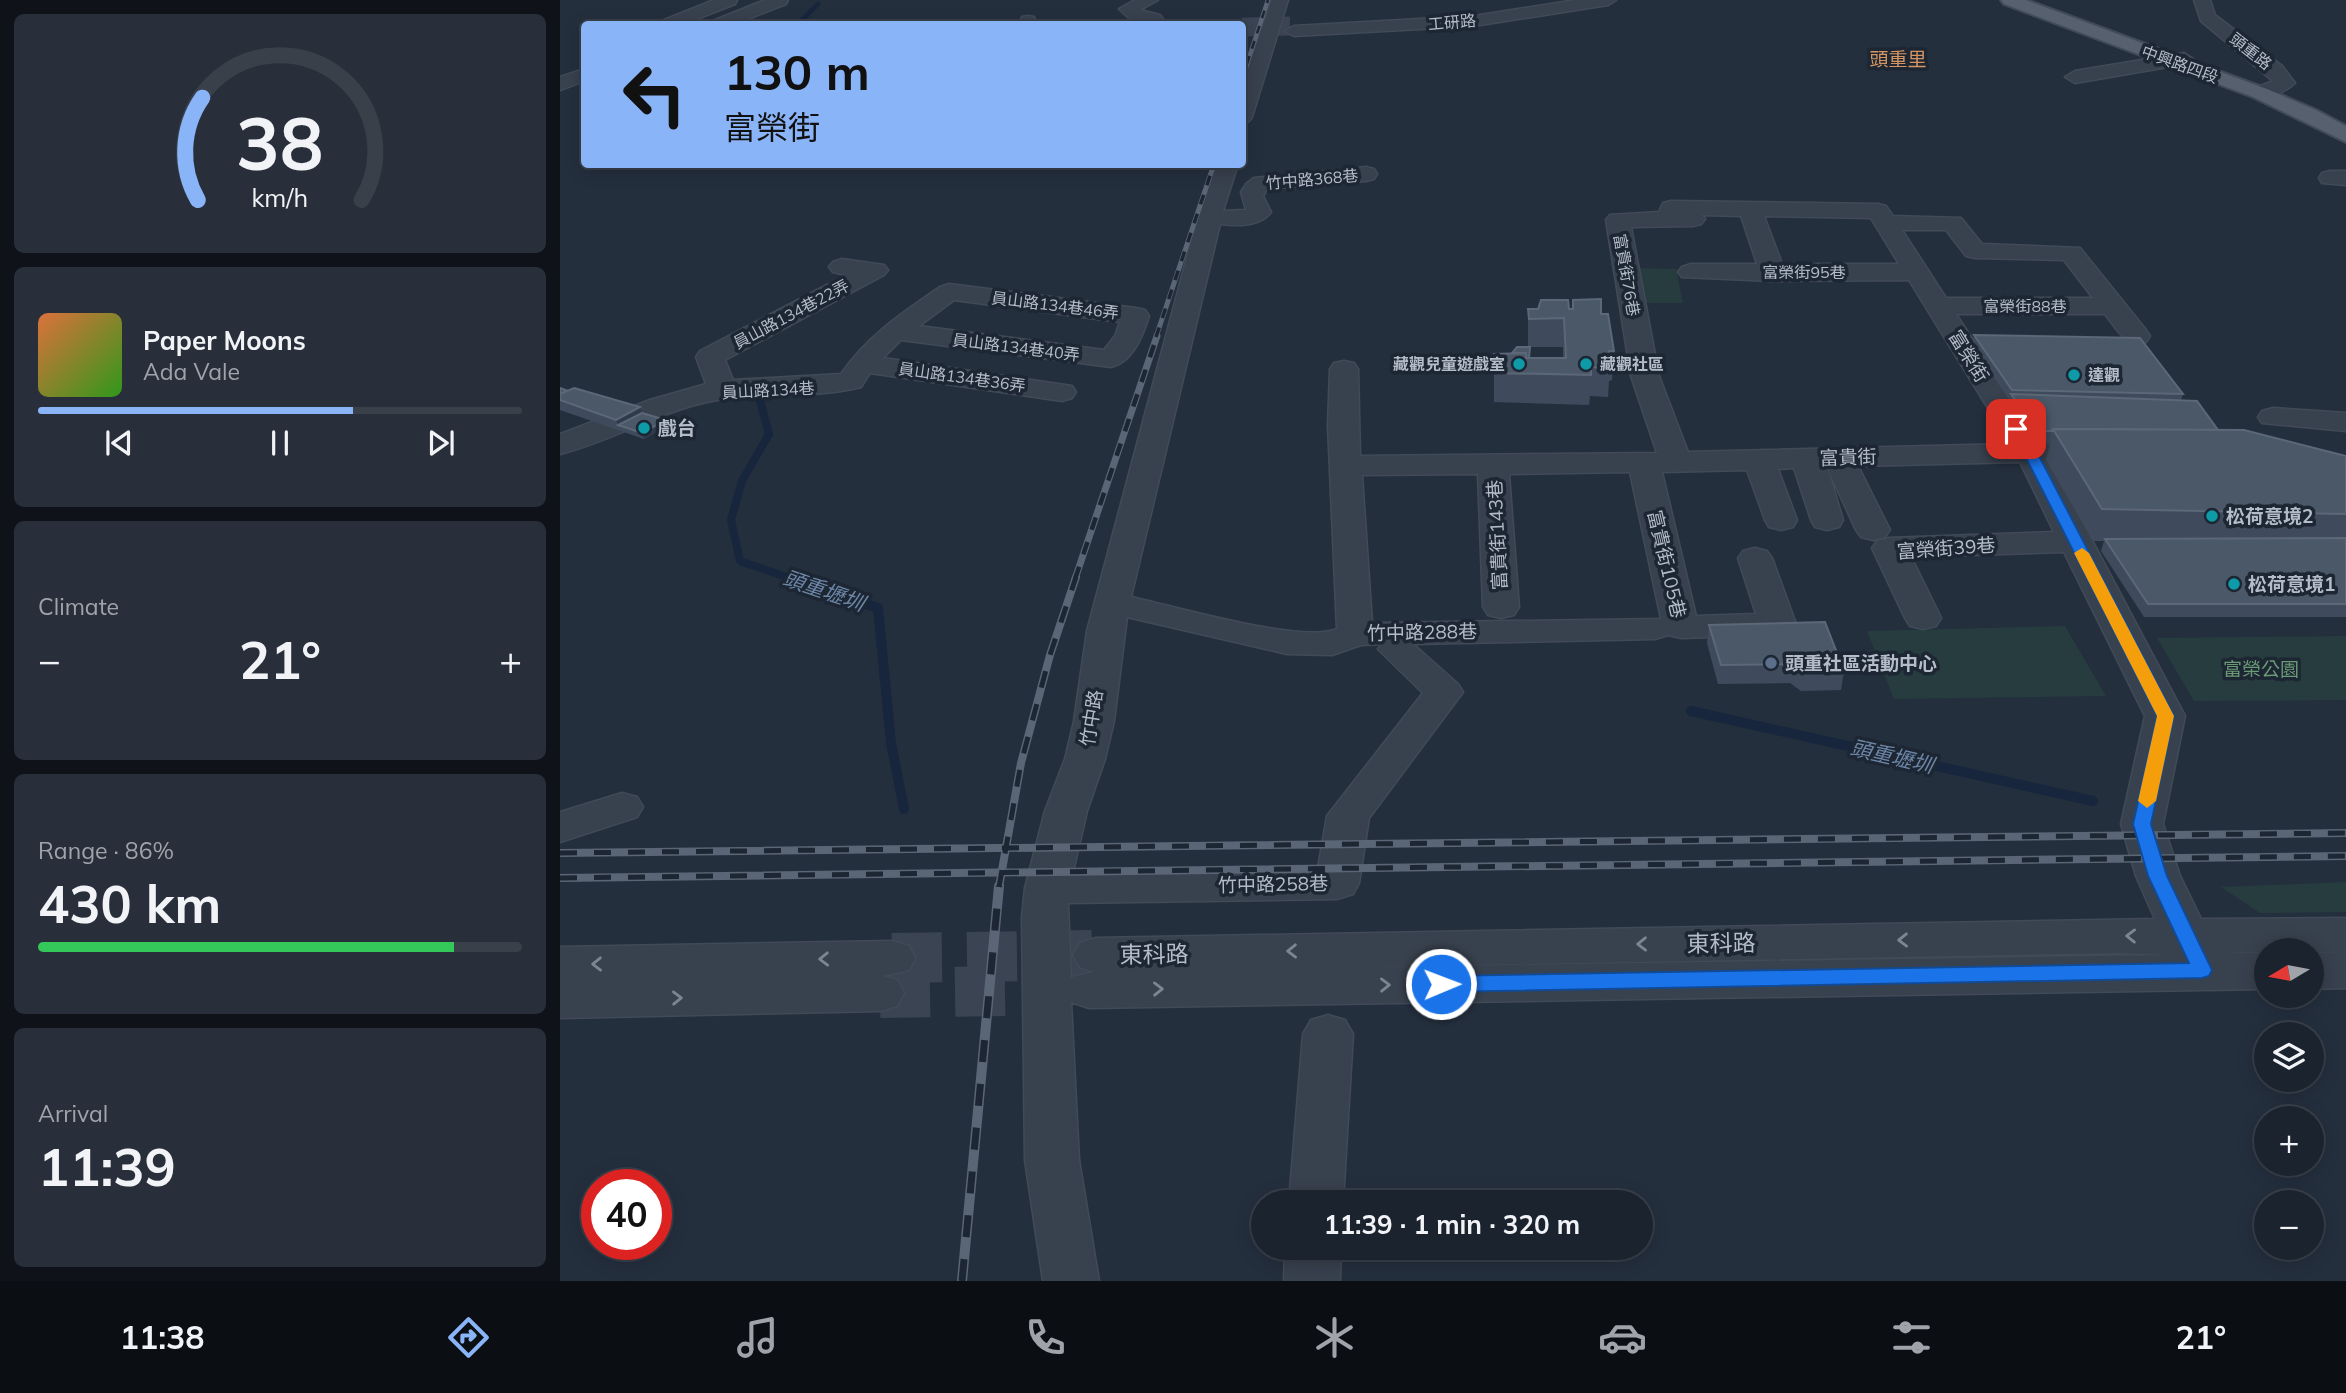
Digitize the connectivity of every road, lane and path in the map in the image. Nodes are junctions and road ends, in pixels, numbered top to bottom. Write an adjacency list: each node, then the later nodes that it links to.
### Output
1 (729, 0): 13 (street)
2 (752, 0): 14 (street)
3 (780, 0): 15 (street)
4 (800, 0): 16 (street)
5 (1150, 0): 17 (street)
6 (1280, 0): 26 (street)
7 (2010, 0): 19 (main road, 中興路四段)
8 (2025, 0): 19 (main road, 中興路四段)
9 (2202, 0): 25 (street, 頭重路)
10 (1578, 1): 11 (street, 工研路); 12 (street, 工研路); 12 (street, 工研路)
11 (1603, 6)
12 (1475, 18): 18 (street, 工研路)
13 (677, 21)
14 (703, 21)
15 (728, 21)
16 (754, 21)
17 (1153, 21)
18 (1294, 29)
19 (2177, 60): 21 (street); 25 (main road, 中興路四段)
20 (577, 65): 22 (street)
21 (2075, 77)
22 (560, 84)
23 (581, 85): 24 (street)
24 (560, 92)
25 (2266, 92): 27 (main road, 中興路四段); 28 (main road, 中興路四段)
26 (1246, 105)
27 (2346, 123)
28 (2346, 135)
29 (1226, 168): 32 (street, 竹中路)
30 (1366, 174): 32 (street, 竹中路368巷)
31 (1752, 215): 33 (street); 34 (street); 37 (street); 59 (street, 富貴街76巷)
32 (1210, 216): 69 (street, 竹中路)
33 (1850, 220)
34 (1886, 223): 38 (street, 富榮街); 41 (street)
35 (842, 267): 47 (street, 員山路134巷22弄)
36 (1691, 272): 37 (street, 富榮街95巷)
37 (1772, 272): 38 (street, 富榮街95巷)
38 (1917, 272): 40 (street, 富榮街)
39 (949, 292): 42 (street, 員山路134巷); 44 (street, 員山路134巷46弄)
40 (1938, 306): 41 (street, 富榮街88巷); 54 (street, 富榮街)
41 (2113, 306): 43 (street)
42 (895, 331): 44 (street, 員山路134巷40弄); 45 (street, 員山路134巷)
43 (2136, 336)
44 (1128, 338)
45 (861, 363): 47 (street, 員山路134巷); 48 (street, 員山路134巷36弄)
46 (1344, 369): 61 (street)
47 (723, 390): 50 (street, 員山路134巷)
48 (1062, 392)
49 (596, 401): 50 (street)
50 (640, 414): 53 (street, 員山路134巷)
51 (2273, 417): 52 (lane)
52 (2346, 422)
53 (560, 445)
54 (2030, 452): 55 (street, 富貴街); 56 (street, 富貴街); 65 (street, 富榮街)
55 (2070, 453)
56 (1839, 457): 58 (street, 富貴街); 64 (street)
57 (1759, 459): 58 (street, 富貴街); 59 (street, 富貴街); 62 (street)
58 (1807, 459): 63 (street)
59 (1660, 462): 60 (street, 富貴街); 66 (street, 富貴街105巷)
60 (1493, 463): 61 (street, 富貴街); 70 (street, 富貴街143巷)
61 (1346, 466): 73 (street)
62 (1781, 520)
63 (1827, 520)
64 (1873, 530)
65 (2076, 541): 68 (street, 富榮街); 71 (street, 富榮街39巷)
66 (1755, 558)
67 (2139, 582): 68 (street)
68 (2097, 583): 79 (street, 富榮街)
69 (1112, 603): 73 (street, 竹中路288巷); 77 (street, 竹中路)
70 (1501, 607)
71 (1923, 618)
72 (1656, 628): 73 (street, 竹中路288巷)
73 (1355, 634)
74 (1397, 649): 77 (street, 竹中路258巷)
75 (622, 807): 76 (street)
76 (560, 827)
77 (1047, 888): 89 (street, 竹中路)
78 (2346, 935): 79 (street, 東科路)
79 (2194, 954): 81 (street, 東科路); 84 (street, 東科路)
80 (560, 965): 85 (street, one-way to 80)
81 (2254, 968)
82 (2324, 971): 83 (street)
83 (2346, 971)
84 (1093, 972)
85 (560, 1000)
86 (1328, 1034): 87 (street)
87 (1317, 1190)
88 (1313, 1260): 90 (street)
89 (1071, 1281)
90 (1312, 1281)

